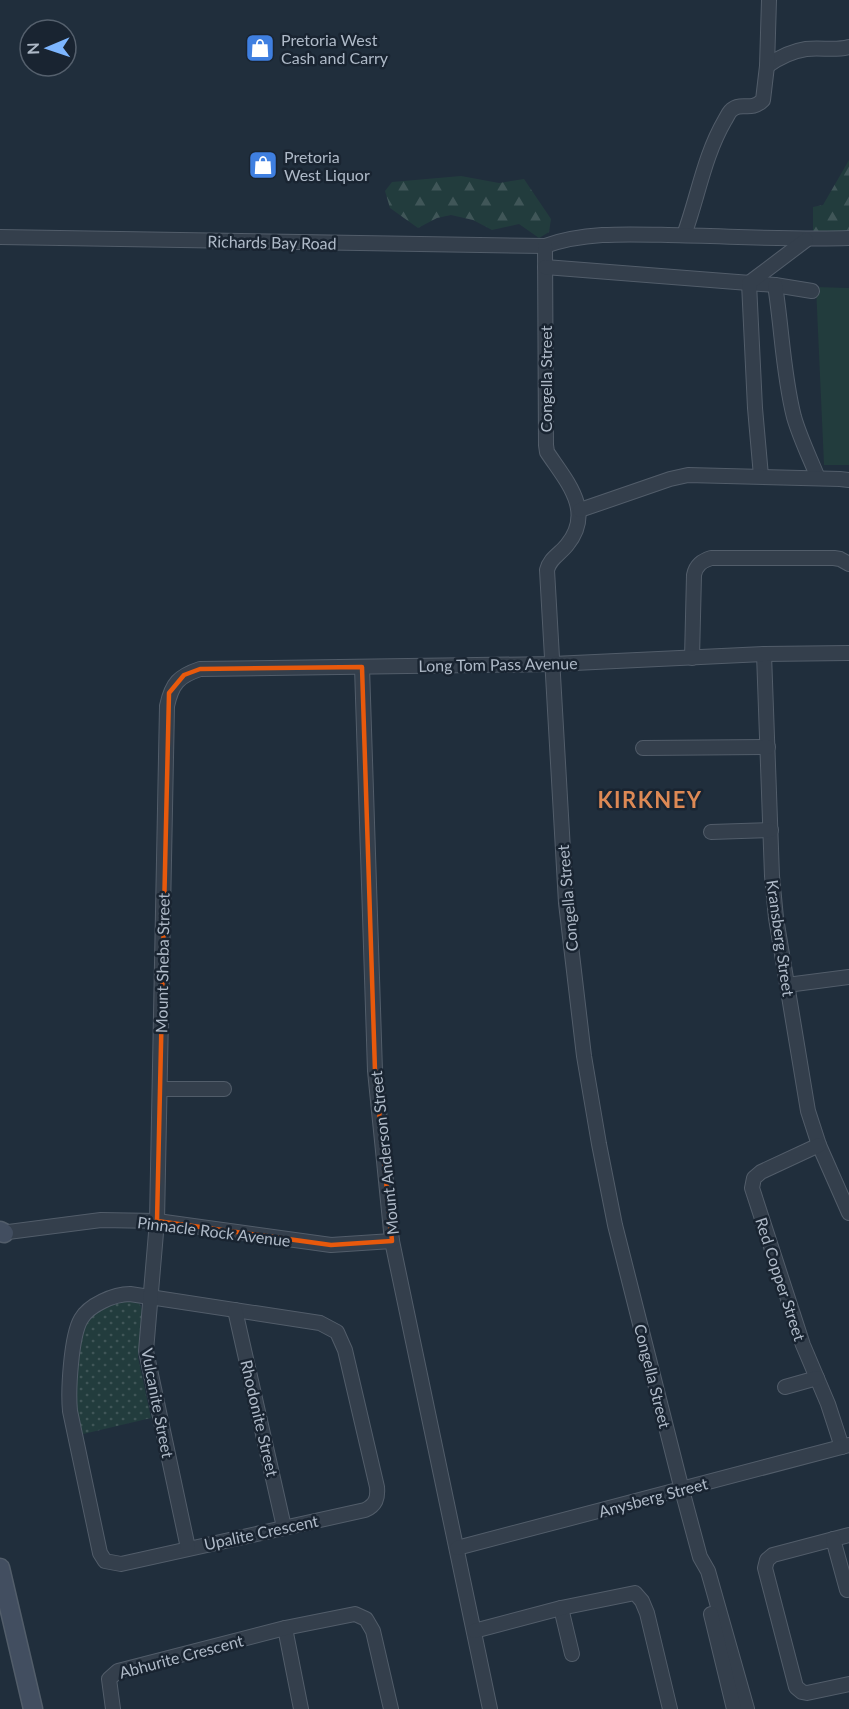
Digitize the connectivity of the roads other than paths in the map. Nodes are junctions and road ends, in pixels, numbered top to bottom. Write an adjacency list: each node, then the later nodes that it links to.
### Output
1 (769, 0): 3 (street)
2 (849, 47): 3 (street)
3 (767, 66): 4 (street)
4 (684, 235): 7 (street, Richards Bay Road); 8 (street, Richards Bay Road)
5 (0, 237): 8 (street, Richards Bay Road)
6 (849, 238): 7 (street, Richards Bay Road)
7 (806, 240): 10 (street)
8 (545, 246): 9 (street, Congella Street)
9 (545, 267): 10 (street); 16 (street, Congella Street)
10 (749, 283): 11 (street); 13 (street)
11 (775, 285): 12 (street); 14 (street)
12 (812, 291)
13 (761, 476): 14 (street); 16 (street)
14 (818, 478): 15 (street)
15 (849, 480)
16 (580, 510): 21 (street, Congella Street)
17 (849, 564): 20 (street)
18 (849, 653): 19 (street, Long Tom Pass Avenue)
19 (764, 654): 20 (street, Long Tom Pass Avenue); 24 (street, Kransberg Street)
20 (692, 658): 21 (street, Long Tom Pass Avenue)
21 (553, 664): 22 (street, Long Tom Pass Avenue); 42 (street, Congella Street)
22 (362, 667): 23 (street, Long Tom Pass Avenue); 36 (street, Mount Anderson Street)
23 (166, 706): 30 (street, Mount Sheba Street)
24 (768, 747): 25 (street); 26 (street, Kransberg Street)
25 (643, 748)
26 (771, 830): 27 (street); 29 (street, Kransberg Street)
27 (711, 832)
28 (849, 977): 29 (street)
29 (787, 986): 32 (street, Kransberg Street)
30 (160, 1089): 31 (street); 34 (street, Mount Sheba Street)
31 (224, 1089)
32 (819, 1144): 33 (street, Kransberg Street); 39 (street, Red Copper Street)
33 (849, 1213)
34 (157, 1221): 35 (street, Pinnacle Rock Avenue); 36 (street, Pinnacle Rock Avenue); 37 (street, Vulcanite Street)
35 (1, 1232)
36 (392, 1241): 47 (street, Mount Anderson Street)
37 (151, 1296): 38 (street, Upalite Crescent); 46 (street, Vulcanite Street); 46 (street, Upalite Crescent)
38 (235, 1310): 43 (street, Rhodonite Street); 43 (street, Upalite Crescent)
39 (817, 1378): 40 (street); 41 (street, Red Copper Street)
40 (785, 1387)
41 (845, 1446): 42 (street, Anysberg Street)
42 (682, 1490): 47 (street, Anysberg Street); 48 (street, Congella Street)
43 (284, 1527): 46 (street, Upalite Crescent)
44 (849, 1535): 45 (street)
45 (833, 1539): 50 (street); 56 (street)
46 (188, 1548)
47 (457, 1548): 54 (street, Mount Anderson Street)
48 (700, 1557): 64 (street, Congella Street); 65 (street, Congella Street)
49 (0, 1568): 58 (main road)
50 (847, 1590)
51 (0, 1601): 57 (main road)
52 (561, 1608): 54 (street); 55 (street); 63 (street)
53 (285, 1628): 59 (street, Abhurite Crescent); 60 (street); 61 (street, Abhurite Crescent)
54 (474, 1631): 62 (street, Mount Anderson Street)
55 (572, 1654)
56 (849, 1684)
57 (24, 1709)
58 (33, 1709)
59 (113, 1709)
60 (301, 1709)
61 (391, 1709)
62 (490, 1709)
63 (670, 1709)
64 (734, 1709)
65 (747, 1709)

